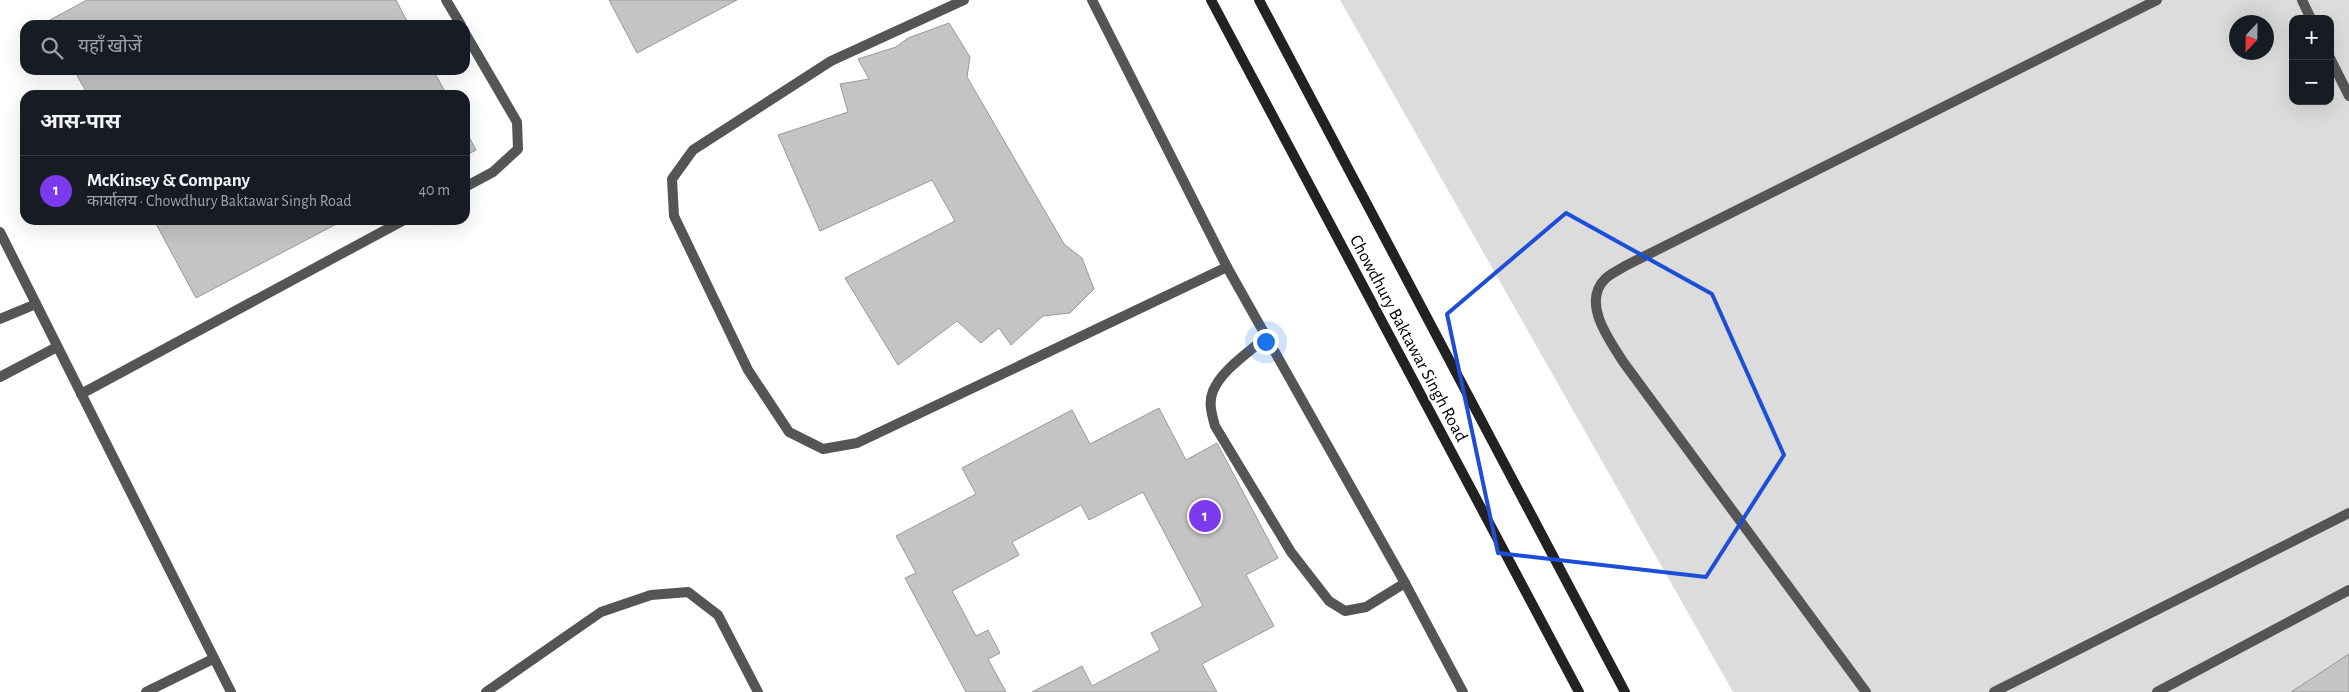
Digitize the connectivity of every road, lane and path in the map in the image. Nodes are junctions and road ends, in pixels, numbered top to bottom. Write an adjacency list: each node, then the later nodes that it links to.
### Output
1 (446, 0): 9 (street)
2 (964, 0): 16 (street)
3 (1092, 0): 16 (street)
4 (1211, 0): 32 (main road, Chowdhury Baktawar Singh Road)
5 (1259, 0): 33 (main road, Chowdhury Baktawar Singh Road)
6 (2157, 0): 34 (street)
7 (2302, 0): 8 (street)
8 (2310, 15)
9 (458, 20)
10 (470, 41): 13 (street)
11 (2331, 60): 12 (street)
12 (2349, 96)
13 (470, 184)
14 (395, 225): 22 (street)
15 (0, 232): 17 (street)
16 (1227, 267): 19 (street)
17 (36, 304): 18 (street); 20 (street)
18 (0, 319)
19 (1267, 336): 24 (street); 24 (street)
20 (57, 347): 21 (street); 22 (street)
21 (0, 377)
22 (81, 394): 26 (street)
23 (2349, 513): 35 (street)
24 (1405, 583): 31 (street)
25 (2349, 590): 36 (street)
26 (213, 659): 27 (street); 28 (street)
27 (146, 692)
28 (231, 692)
29 (486, 692): 30 (street)
30 (758, 692)
31 (1463, 692)
32 (1579, 692)
33 (1625, 692)
34 (1866, 692)
35 (1994, 692)
36 (2157, 692)

